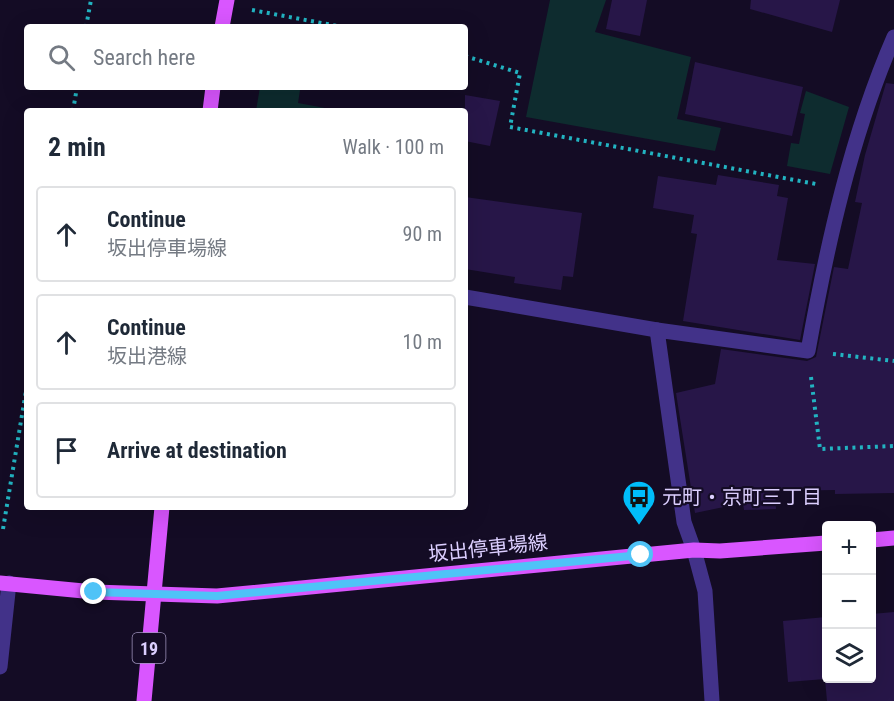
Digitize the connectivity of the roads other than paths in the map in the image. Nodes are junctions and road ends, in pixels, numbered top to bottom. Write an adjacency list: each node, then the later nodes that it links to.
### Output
1 (226, 2): 2 (main road)
2 (222, 24)
3 (894, 37): 7 (street)
4 (213, 90): 5 (main road)
5 (210, 108)
6 (468, 298): 7 (street)
7 (657, 330): 12 (street)
8 (162, 510): 14 (main road)
9 (894, 538): 10 (main road)
10 (876, 540)
11 (822, 543): 12 (main road, 坂出停車場線)
12 (694, 550): 14 (main road, 坂出停車場線); 17 (street)
13 (5, 583): 14 (main road, 坂出停車場線); 15 (street)
14 (154, 594): 16 (main road, 19)
15 (0, 668)
16 (144, 701)
17 (712, 701)

